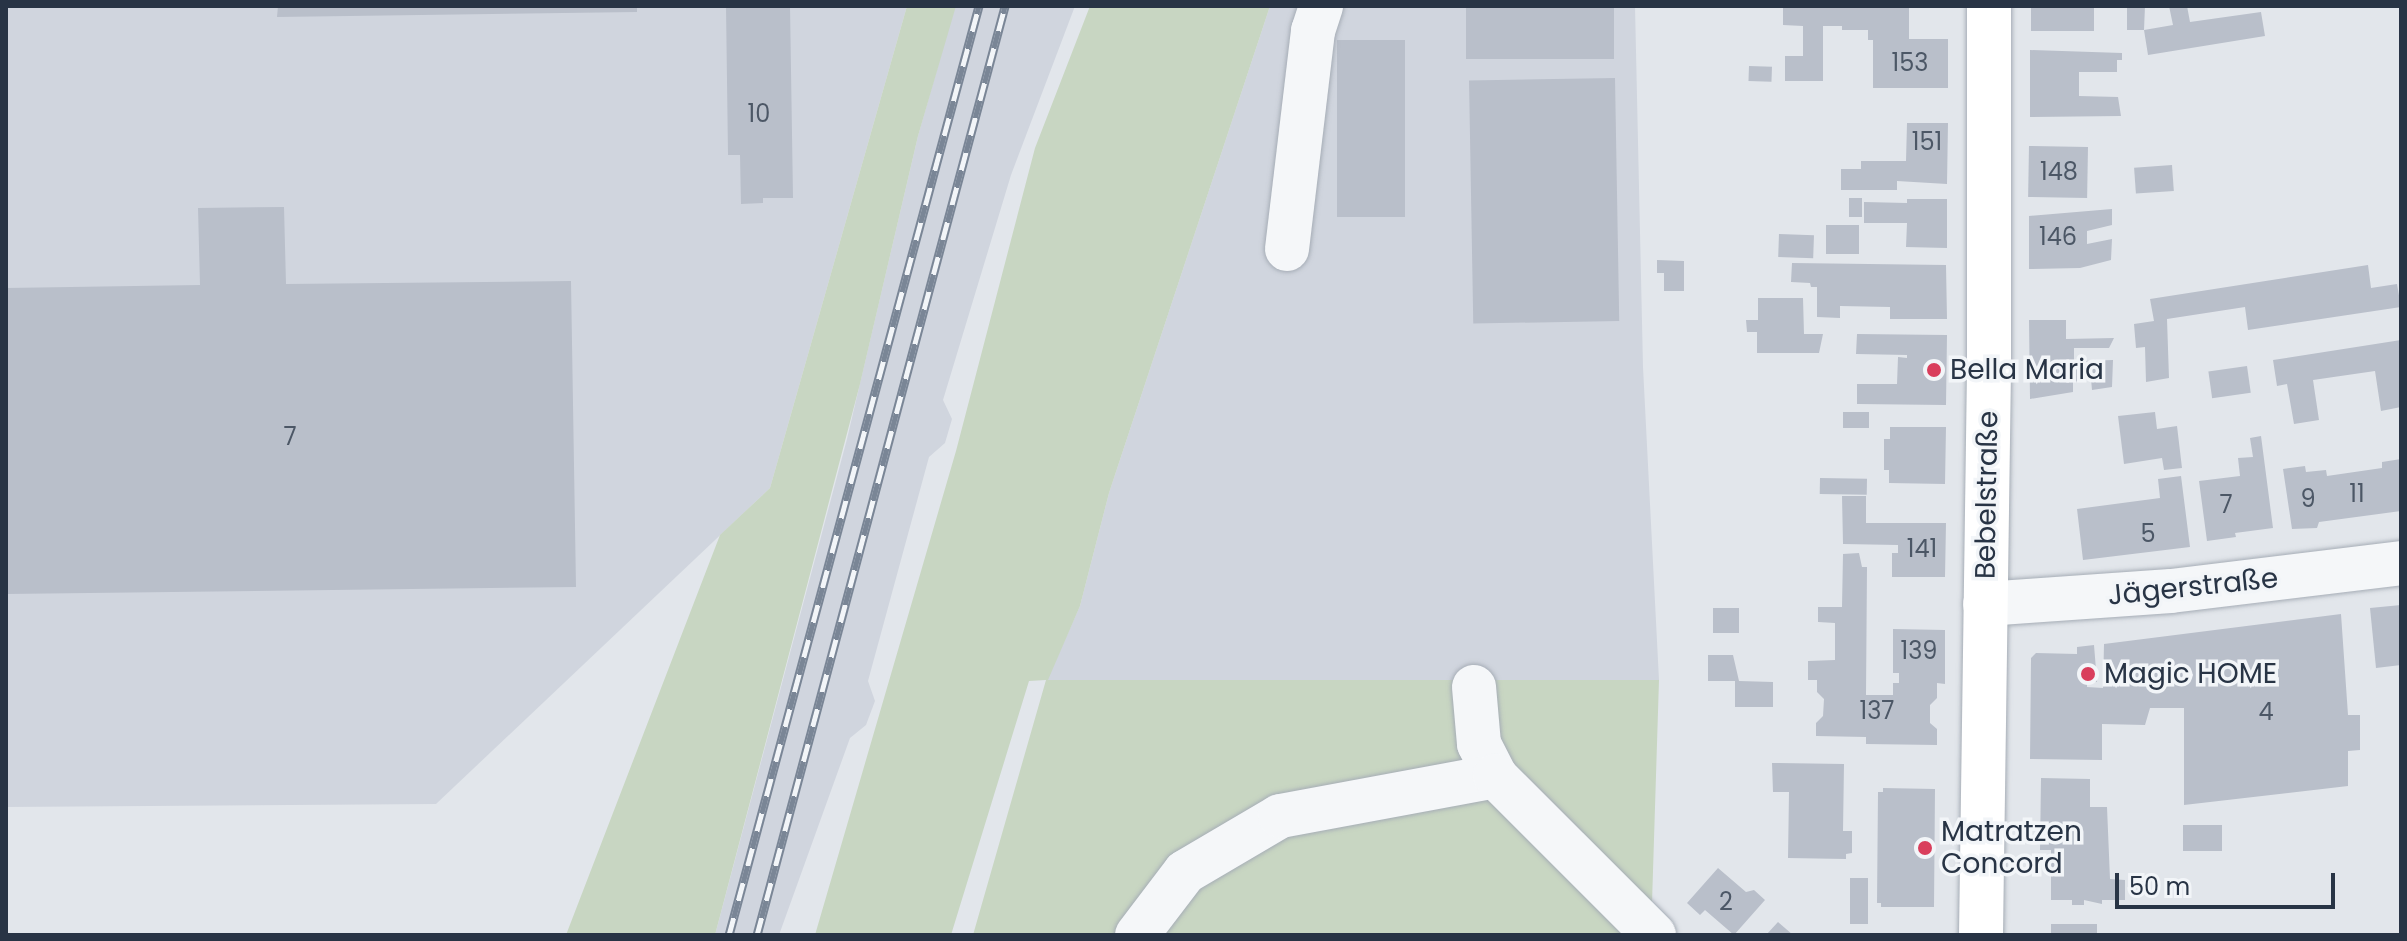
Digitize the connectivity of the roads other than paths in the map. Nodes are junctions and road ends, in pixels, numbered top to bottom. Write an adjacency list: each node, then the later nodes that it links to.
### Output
1 (1321, 6): 3 (street)
2 (1989, 6): 5 (main road, Bebelstraße)
3 (1287, 249)
4 (2401, 563): 5 (street, Jägerstraße)
5 (1985, 604): 10 (main road, Bebelstraße)
6 (1474, 687): 7 (street)
7 (1495, 776): 8 (street); 9 (street)
8 (1650, 932)
9 (1137, 935)
10 (1981, 935)

